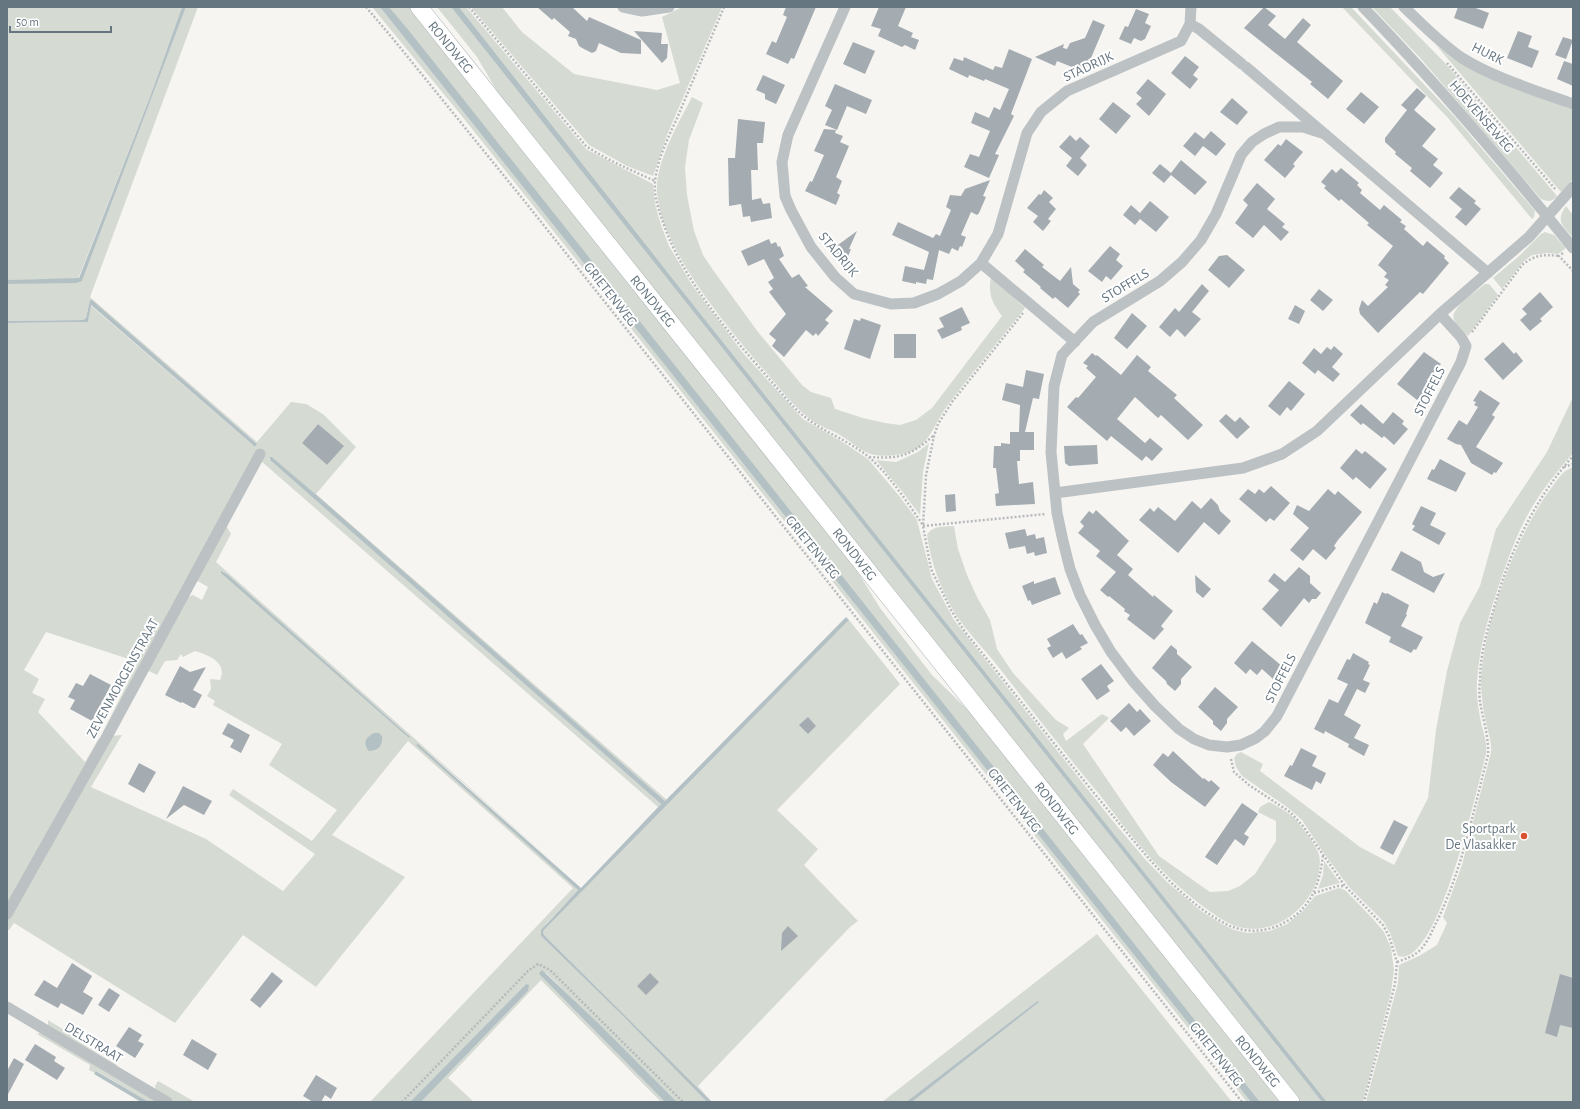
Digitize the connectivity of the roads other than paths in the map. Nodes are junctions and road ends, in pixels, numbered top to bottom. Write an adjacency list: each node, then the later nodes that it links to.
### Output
1 (419, 7): 23 (main road, RONDWEG)
2 (623, 7): 3 (street)
3 (670, 7)
4 (845, 7): 14 (street, STADRIJK)
5 (1191, 7): 8 (street, STADRIJK)
6 (1363, 7): 12 (street, HOEVENSEWEG)
7 (1404, 7): 9 (street, HURK)
8 (1190, 24): 10 (street, STOFFELS); 14 (street, STADRIJK)
9 (1573, 104)
10 (1325, 134): 15 (street, STOFFELS); 17 (street, STOFFELS)
11 (1573, 187): 12 (street)
12 (1547, 215): 13 (street, HOEVENSEWEG); 15 (street)
13 (1573, 248)
14 (981, 263): 17 (street)
15 (1488, 273): 16 (street)
16 (1440, 314): 19 (street); 19 (street, STOFFELS)
17 (1075, 342): 19 (street, STOFFELS)
18 (260, 454): 20 (street, ZEVENMORGENSTRAAT)
19 (1055, 493)
20 (7, 914)
21 (7, 1007): 22 (street, DELSTRAAT)
22 (166, 1102)
23 (1291, 1102)

